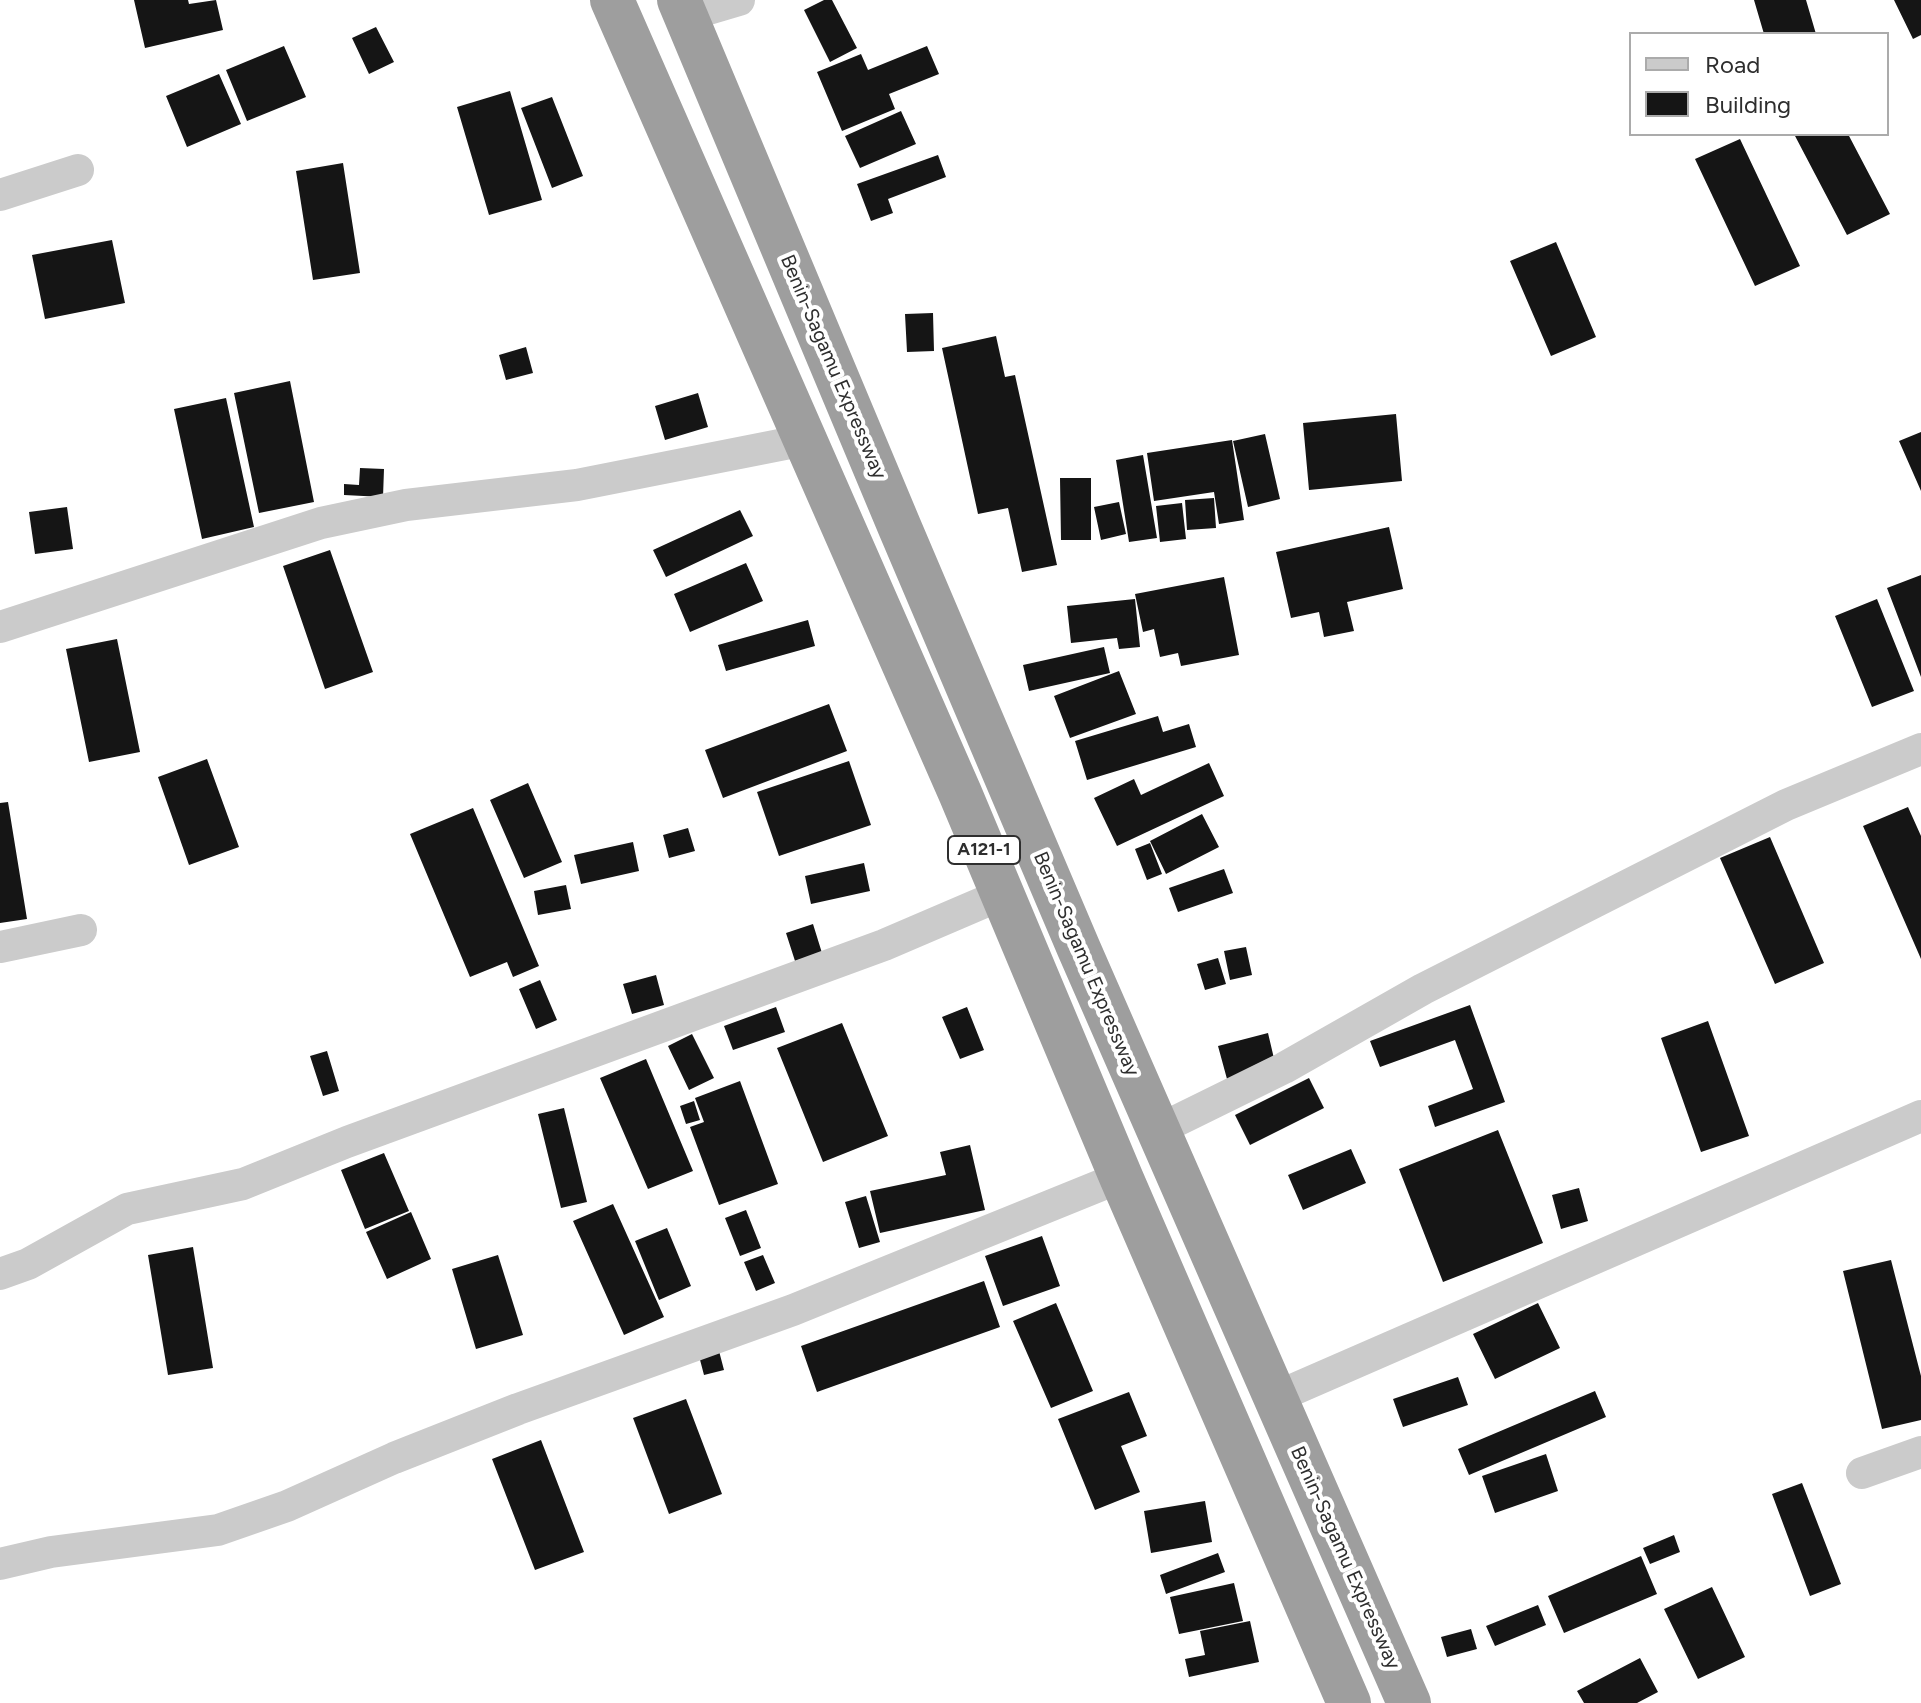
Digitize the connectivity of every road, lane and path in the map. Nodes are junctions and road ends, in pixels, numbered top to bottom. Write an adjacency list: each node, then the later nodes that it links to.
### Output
1 (612, 0): 6 (highway, A121-1)
2 (739, 0): 3 (street)
3 (682, 8): 13 (highway, Benin-Sagamu Expressway / A121-1)
4 (78, 170): 5 (street)
5 (0, 195)
6 (805, 440): 7 (street); 9 (highway, A121-1)
7 (0, 627)
8 (1921, 749): 13 (street)
9 (1003, 894): 14 (highway, A121-1); 15 (street)
10 (81, 930): 11 (street)
11 (0, 947)
12 (1921, 1116): 16 (street)
13 (1158, 1130): 16 (highway, Benin-Sagamu Expressway / A121-1)
14 (1121, 1177): 20 (street); 22 (highway, A121-1)
15 (0, 1274)
16 (1274, 1398): 23 (highway, Benin-Sagamu Expressway / A121-1)
17 (1921, 1452): 18 (street)
18 (1862, 1473)
19 (0, 1541): 20 (street)
20 (51, 1552): 21 (street)
21 (0, 1564)
22 (1349, 1703)
23 (1409, 1703)

